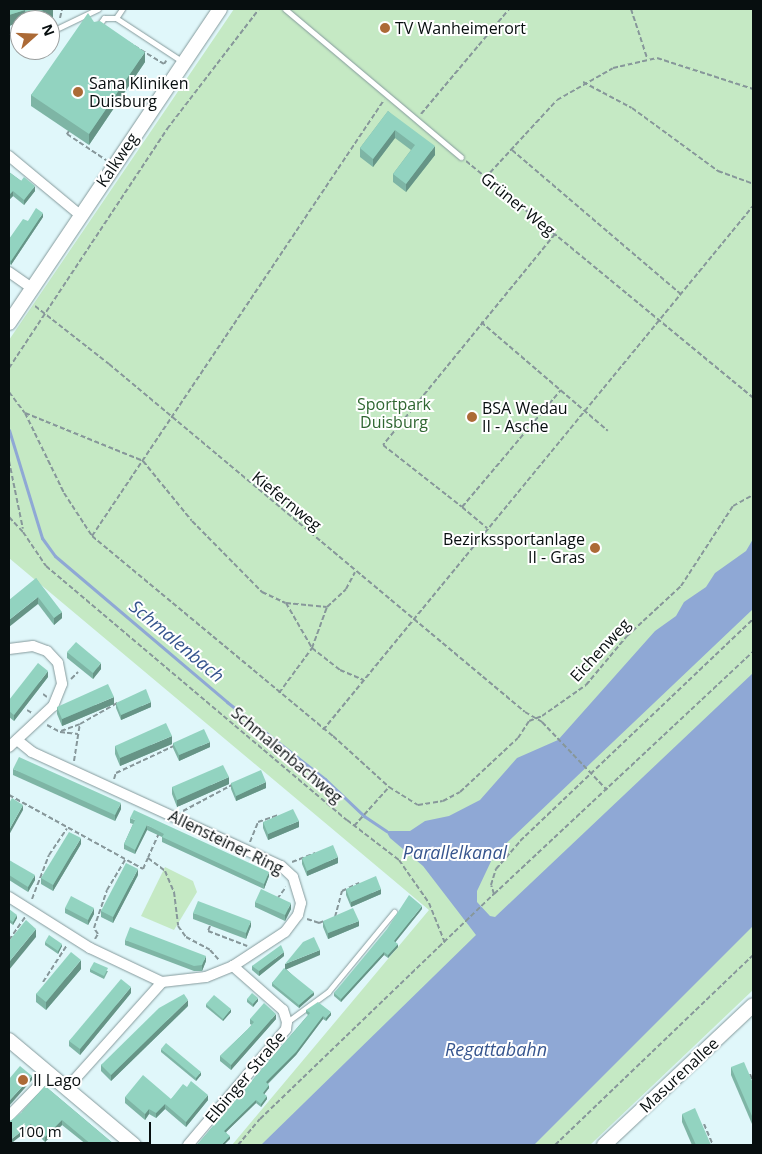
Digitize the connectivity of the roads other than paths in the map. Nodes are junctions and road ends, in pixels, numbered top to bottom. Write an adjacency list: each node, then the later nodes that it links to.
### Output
1 (98, 9): 6 (lane)
2 (122, 9): 5 (lane)
3 (220, 9): 8 (main road, Kalkweg)
4 (285, 9): 10 (lane)
5 (116, 18): 7 (lane); 8 (lane)
6 (60, 27)
7 (96, 29)
8 (183, 62): 11 (main road, Kalkweg)
9 (9, 156): 11 (street)
10 (461, 157)
11 (80, 215): 13 (main road, Kalkweg)
12 (9, 272): 13 (street)
13 (28, 294): 14 (main road, Kalkweg)
14 (9, 323)
15 (9, 648): 16 (street)
16 (17, 740): 17 (street); 20 (street, Allensteiner Ring)
17 (9, 747)
18 (9, 897): 21 (street)
19 (394, 912): 23 (lane)
20 (233, 966): 21 (street); 23 (street, Elbinger Straße)
21 (162, 982): 26 (street)
22 (753, 1005): 30 (main road, Masurenallee)
23 (288, 1022): 29 (street, Elbinger Straße)
24 (9, 1040): 25 (main road)
25 (50, 1074): 26 (main road); 27 (street)
26 (67, 1088): 28 (main road)
27 (9, 1116)
28 (134, 1145)
29 (188, 1145)
30 (604, 1145)

